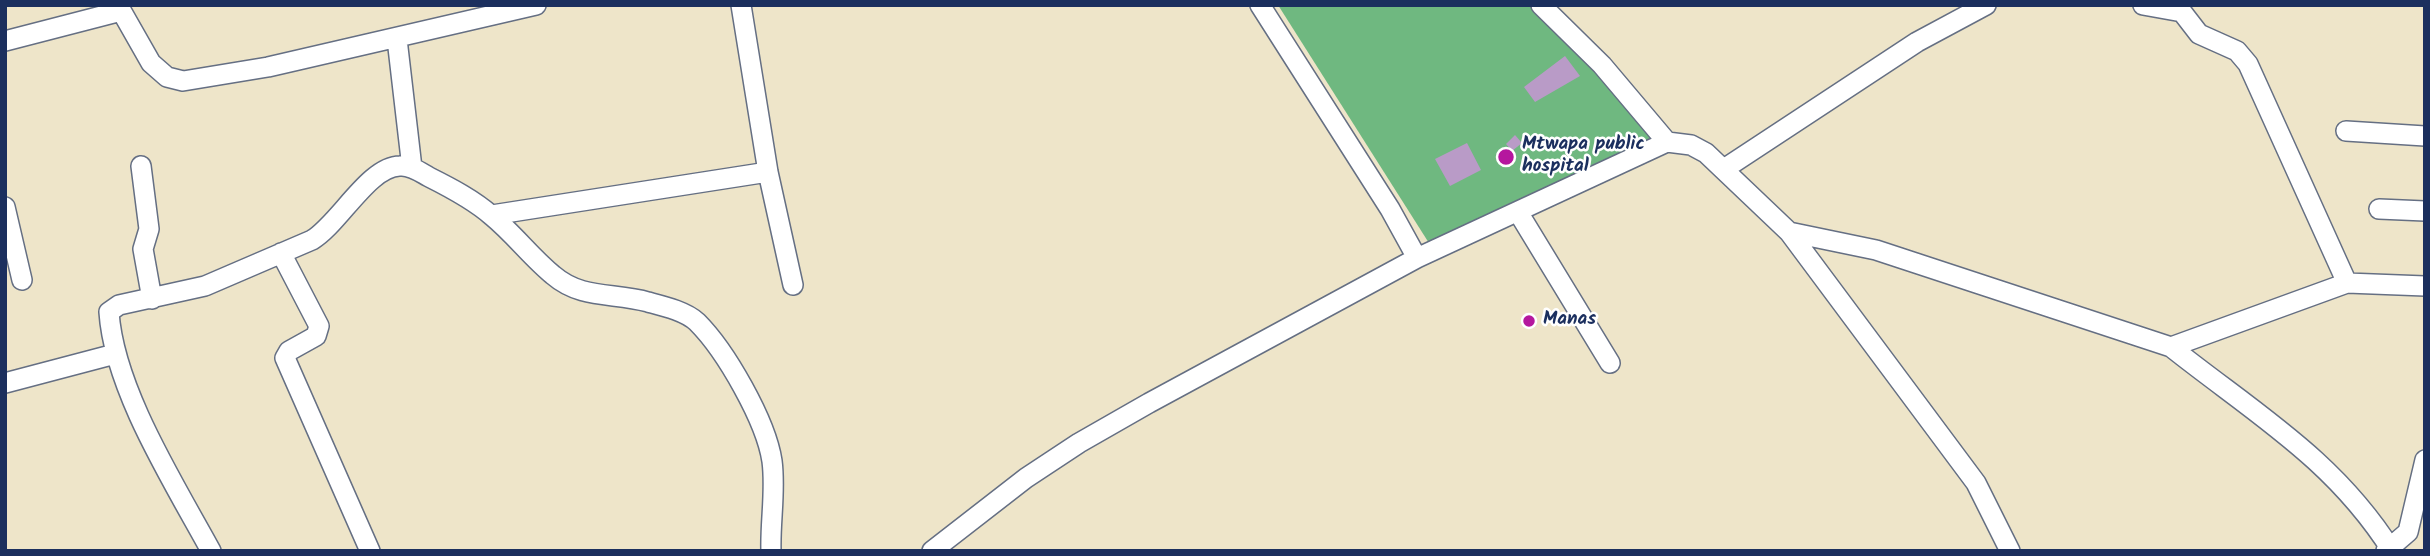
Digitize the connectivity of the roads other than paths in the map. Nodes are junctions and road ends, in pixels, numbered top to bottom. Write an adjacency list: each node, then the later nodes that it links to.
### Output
1 (536, 5): 9 (street)
2 (741, 5): 17 (street)
3 (1260, 5): 25 (street)
4 (1541, 5): 13 (street)
5 (1986, 5): 16 (street)
6 (2143, 5): 8 (street)
7 (120, 8): 9 (street); 10 (street)
8 (2187, 9): 27 (street)
9 (397, 38): 15 (street)
10 (5, 41)
11 (2346, 131): 12 (street)
12 (2425, 136)
13 (1667, 142): 16 (street); 21 (street)
14 (141, 166): 30 (street)
15 (412, 168): 22 (street); 24 (street)
16 (1724, 169): 23 (street)
17 (768, 172): 22 (street); 28 (street)
18 (5, 207): 26 (street)
19 (2379, 209): 20 (street)
20 (2425, 211)
21 (1518, 212): 25 (street); 33 (street)
22 (492, 215): 40 (street)
23 (1789, 232): 31 (street); 36 (street)
24 (281, 253): 30 (street); 39 (street)
25 (1417, 258): 41 (street)
26 (22, 280)
27 (2347, 283): 29 (street); 31 (street)
28 (793, 285)
29 (2425, 286)
30 (152, 299): 32 (street)
31 (2171, 348): 37 (street)
32 (115, 354): 34 (street); 38 (street)
33 (1611, 363)
34 (5, 383)
35 (2425, 460): 37 (street)
36 (2004, 548)
37 (2389, 549)
38 (211, 551)
39 (370, 551)
40 (771, 551)
41 (932, 551)

